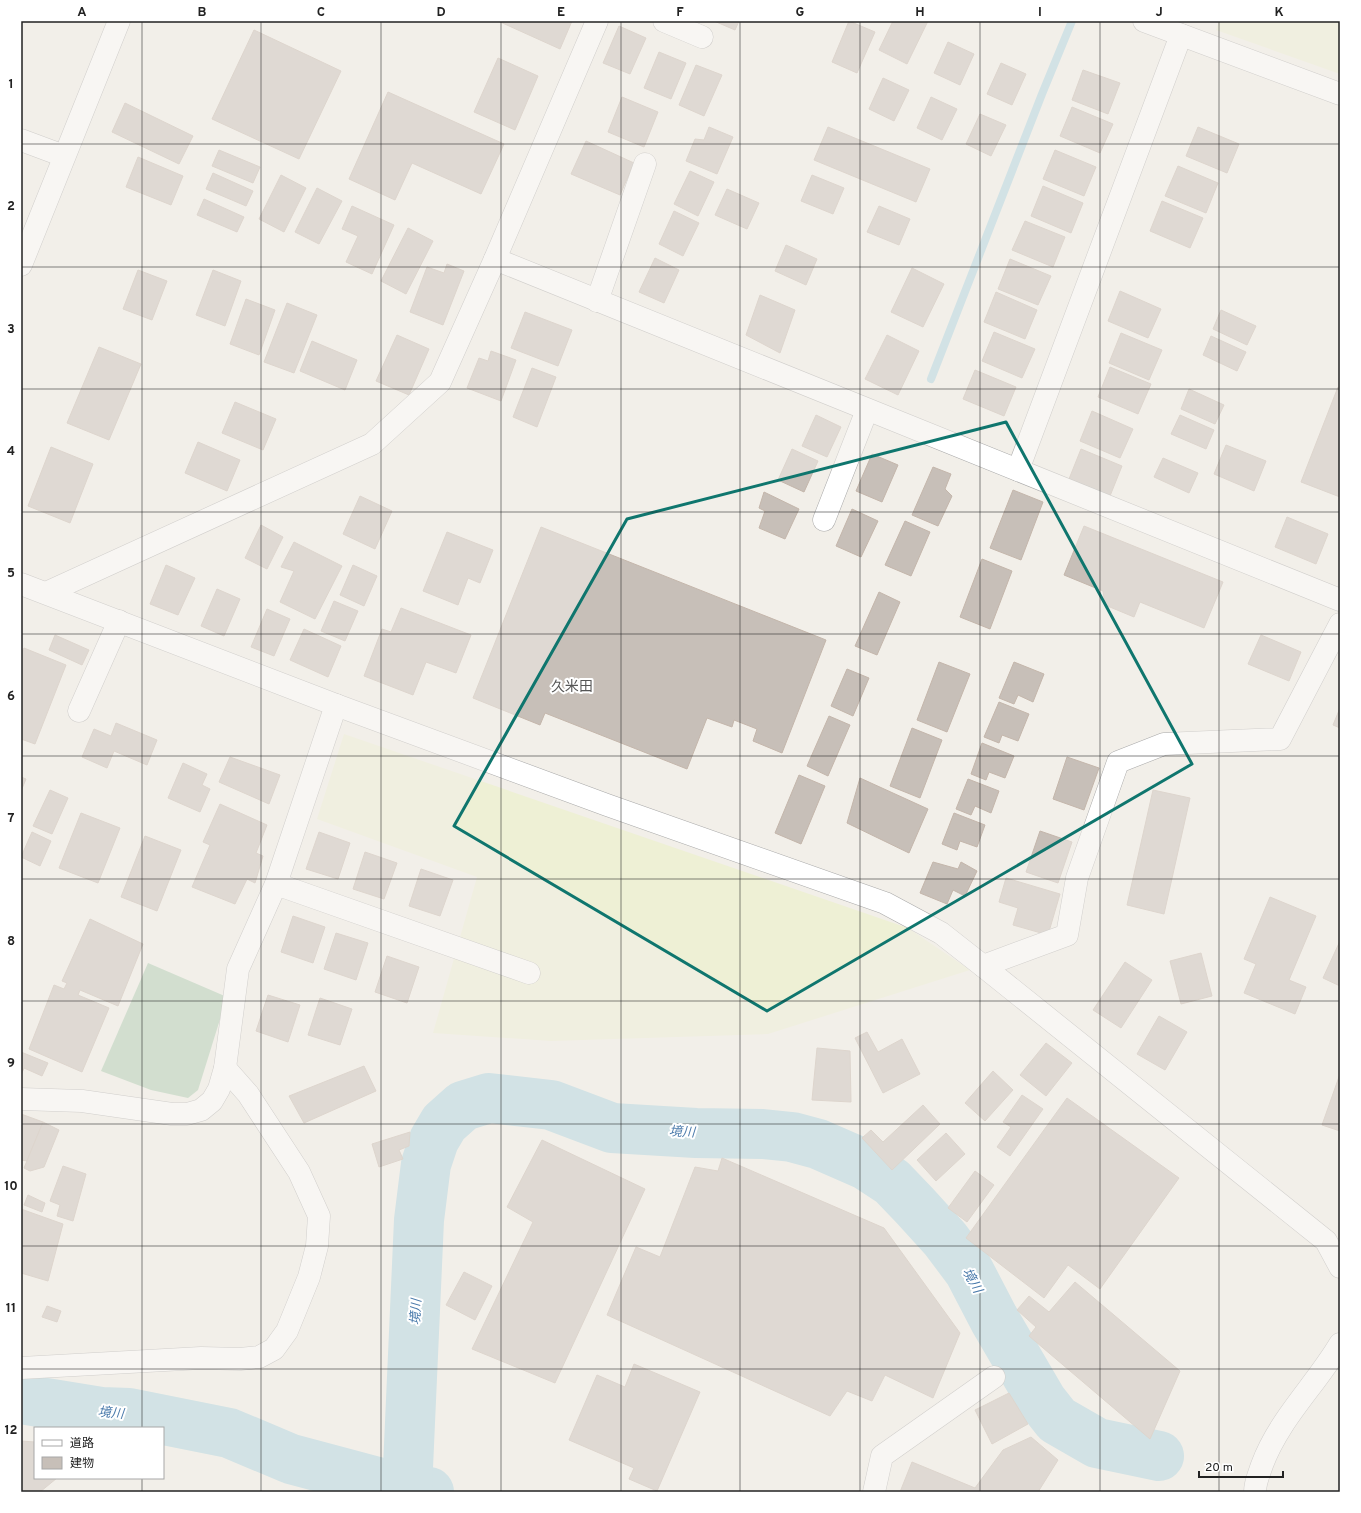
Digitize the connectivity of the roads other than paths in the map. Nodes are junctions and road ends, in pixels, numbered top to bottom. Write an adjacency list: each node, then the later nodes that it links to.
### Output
1 (119, 21): 9 (street)
2 (597, 21): 11 (street)
3 (664, 21): 6 (street)
4 (1144, 21): 5 (street)
5 (1181, 35): 7 (street); 15 (street)
6 (702, 38)
7 (1340, 94)
8 (21, 140): 9 (street)
9 (64, 156): 12 (street)
10 (645, 164): 13 (street)
11 (495, 259): 13 (street); 18 (street)
12 (21, 266)
13 (597, 301): 14 (street)
14 (867, 410): 15 (street); 16 (street)
15 (1018, 470): 19 (street)
16 (824, 520)
17 (21, 584): 18 (street)
18 (46, 593): 20 (street)
19 (1340, 600)
20 (119, 621): 22 (street); 23 (street)
21 (1340, 624): 25 (street)
22 (336, 705): 24 (street); 25 (street)
23 (79, 711)
24 (276, 884): 26 (street); 27 (street)
25 (983, 966): 29 (street)
26 (529, 973)
27 (225, 1068): 28 (street); 31 (street)
28 (21, 1099)
29 (1340, 1267)
30 (1340, 1344): 34 (street)
31 (21, 1368)
32 (994, 1377): 33 (street)
33 (874, 1492)
34 (1255, 1492)

